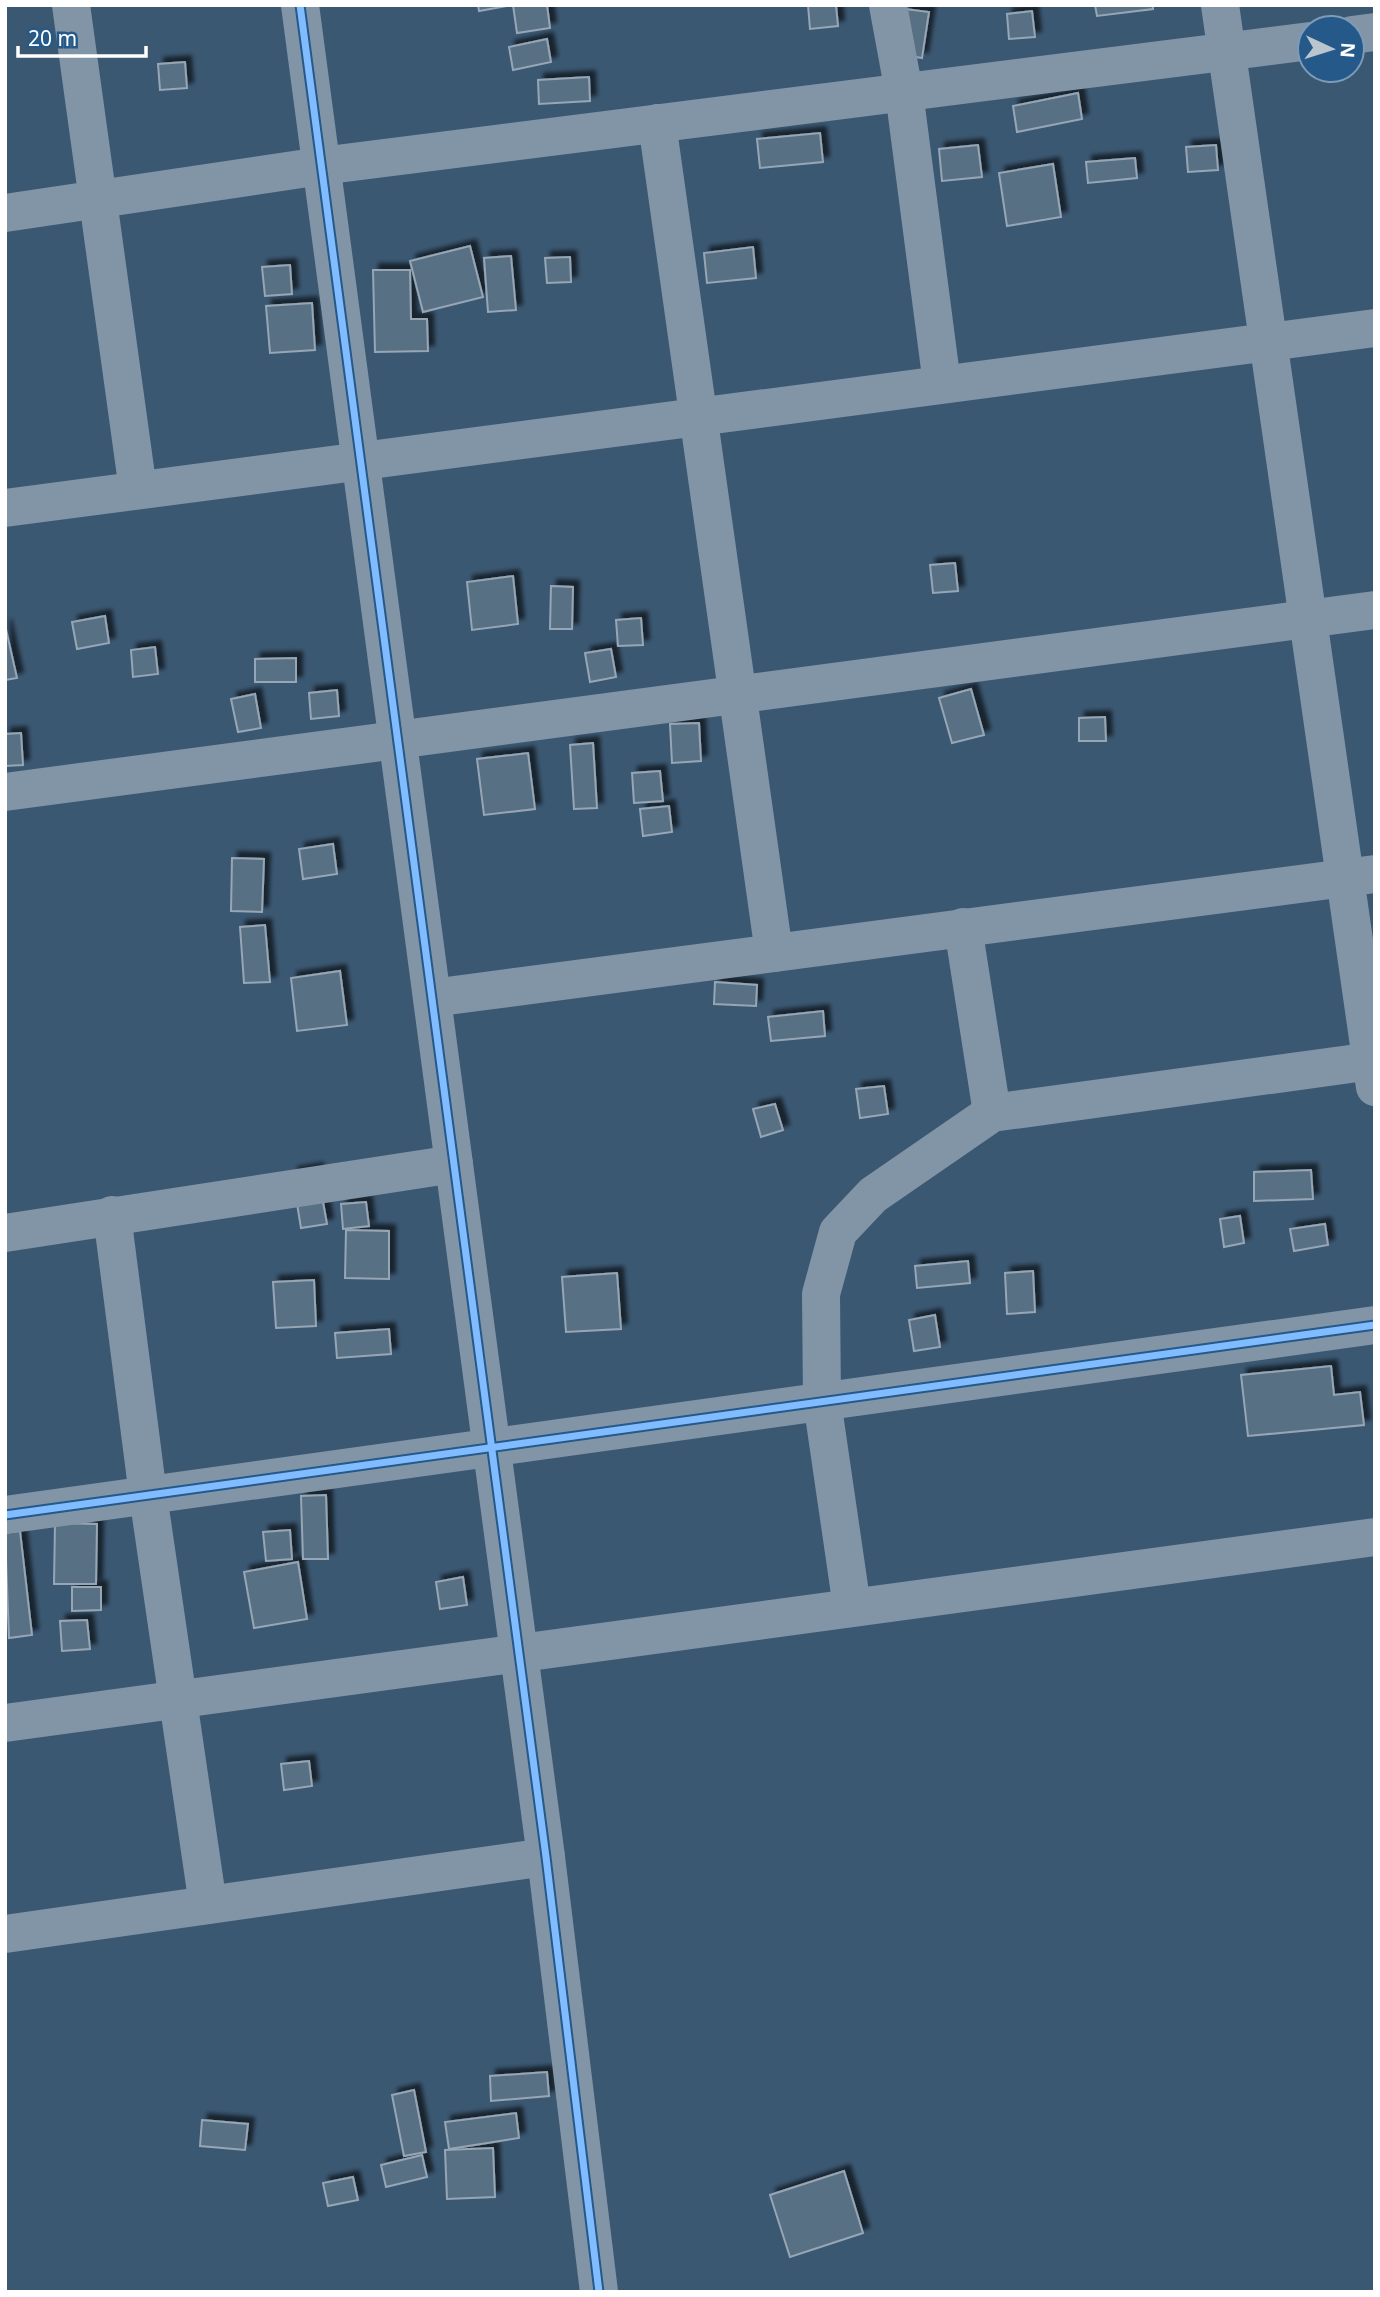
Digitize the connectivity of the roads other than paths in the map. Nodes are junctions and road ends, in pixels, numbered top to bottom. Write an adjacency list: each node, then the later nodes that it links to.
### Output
1 (71, 5): 10 (street)
2 (300, 5): 9 (street)
3 (888, 5): 7 (street)
4 (1220, 5): 6 (street)
5 (1296, 43): 6 (street)
6 (1227, 52): 7 (street); 13 (street)
7 (904, 92): 8 (street); 14 (street)
8 (657, 124): 9 (street); 15 (street)
9 (321, 166): 10 (street); 16 (street)
10 (99, 199): 11 (street); 17 (street)
11 (5, 213)
12 (1375, 328): 13 (street)
13 (1267, 342): 14 (street); 20 (street)
14 (942, 384): 15 (street)
15 (697, 416): 16 (street); 21 (street)
16 (360, 460): 17 (street); 22 (street)
17 (138, 490): 18 (street)
18 (5, 508)
19 (1375, 610): 20 (street)
20 (1308, 619): 21 (street); 24 (street)
21 (739, 693): 22 (street); 26 (street)
22 (399, 739): 23 (street); 27 (street)
23 (5, 792)
24 (1359, 876): 25 (street); 28 (street)
25 (962, 928): 26 (street); 29 (street)
26 (774, 953): 27 (street)
27 (432, 999): 30 (street)
28 (1373, 1074): 29 (street)
29 (992, 1113): 34 (street)
30 (454, 1164): 31 (street); 35 (street)
31 (112, 1215): 32 (street); 36 (street)
32 (5, 1233)
33 (1375, 1325): 34 (street)
34 (822, 1401): 35 (street); 39 (street)
35 (492, 1447): 36 (street); 40 (street)
36 (148, 1495): 37 (street); 41 (street)
37 (5, 1515)
38 (1375, 1537): 39 (street)
39 (852, 1607): 40 (street)
40 (519, 1653): 41 (street); 43 (street)
41 (178, 1699): 42 (street); 44 (street)
42 (5, 1723)
43 (546, 1857): 44 (street); 46 (street)
44 (208, 1905): 45 (street)
45 (5, 1934)
46 (599, 2292)

